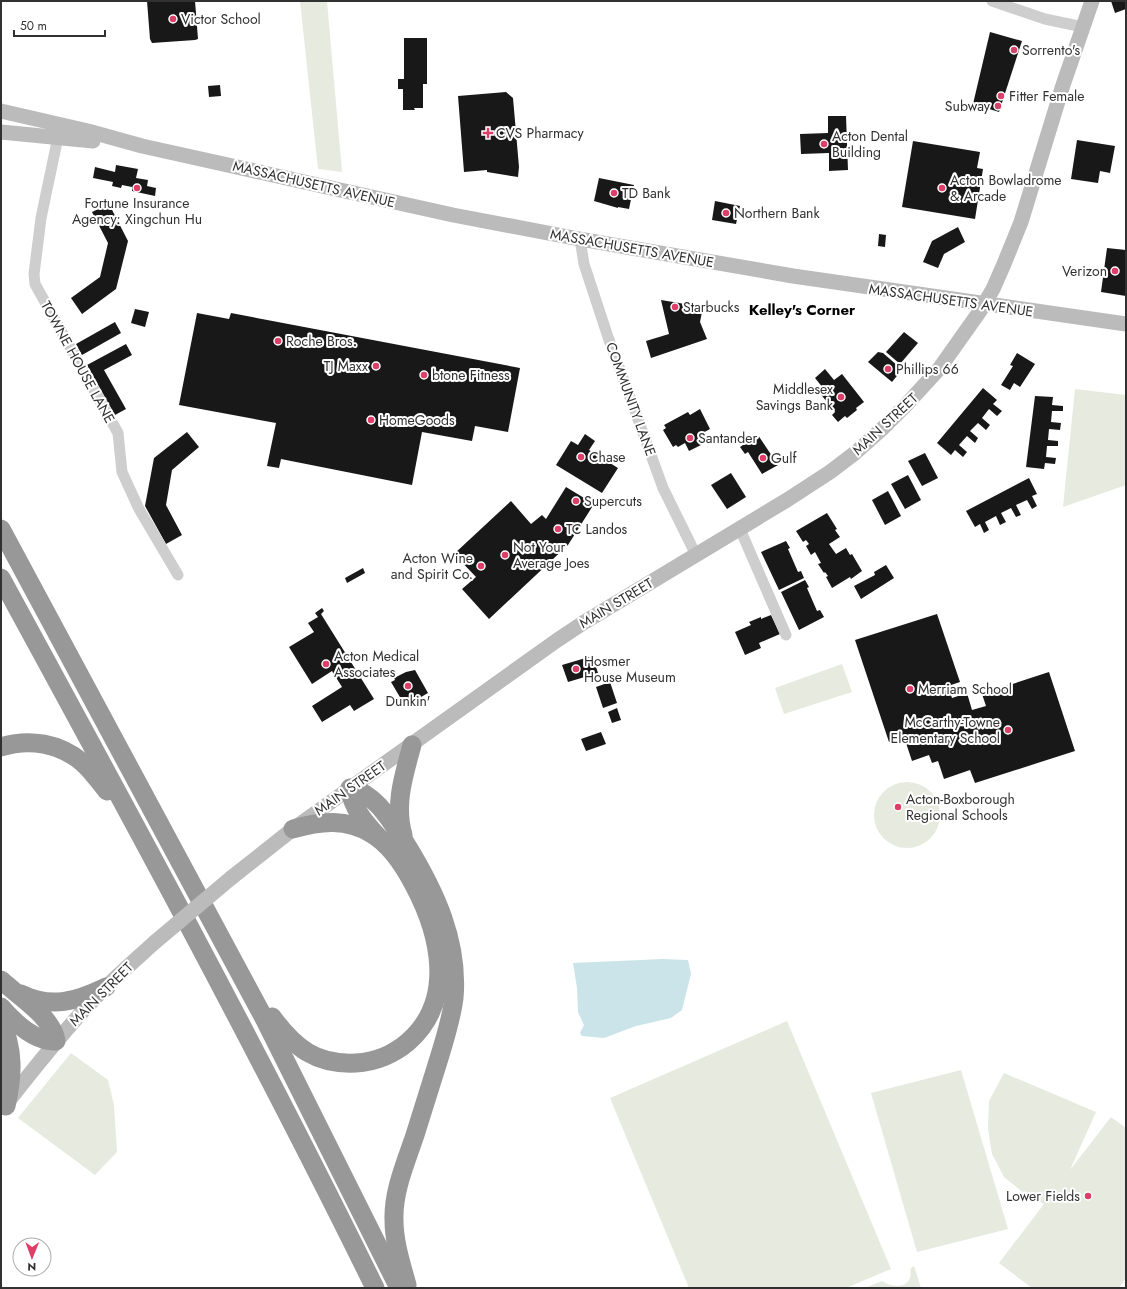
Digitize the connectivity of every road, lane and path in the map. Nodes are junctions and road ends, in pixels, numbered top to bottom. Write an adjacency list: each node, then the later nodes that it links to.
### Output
1 (992, 1): 3 (street)
2 (1092, 1): 3 (main road, MAIN STREET)
3 (1083, 27): 9 (main road, MAIN STREET)
4 (1, 111): 7 (main road, MASSACHUSETTS AVENUE)
5 (1, 132): 6 (main road, MASSACHUSETTS AVENUE)
6 (58, 137): 7 (main road, MASSACHUSETTS AVENUE); 14 (street, TOWNE HOUSE LANE)
7 (142, 146): 8 (main road, MASSACHUSETTS AVENUE)
8 (580, 239): 9 (main road, MASSACHUSETTS AVENUE); 13 (street, COMMUNITY LANE)
9 (984, 304): 10 (main road, MASSACHUSETTS AVENUE); 12 (main road, MAIN STREET)
10 (1126, 324)
11 (1, 529): 24 (highway)
12 (740, 529): 13 (main road, MAIN STREET); 16 (street)
13 (696, 555): 17 (main road, MAIN STREET)
14 (178, 575)
15 (1, 578): 20 (highway)
16 (786, 634)
17 (412, 745): 19 (main road, MAIN STREET); 23 (highway)
18 (1, 746): 20 (highway)
19 (350, 788): 21 (main road, MAIN STREET); 22 (highway); 23 (highway)
20 (137, 828): 31 (highway)
21 (293, 829): 22 (highway); 26 (main road, MAIN STREET, bridge)
22 (384, 844): 24 (highway)
23 (411, 853): 33 (highway)
24 (239, 972): 32 (highway)
25 (5, 984): 26 (highway); 29 (highway)
26 (106, 987): 29 (main road, MAIN STREET)
27 (1, 1007): 29 (highway)
28 (1, 1021): 30 (highway)
29 (56, 1041): 30 (main road, MAIN STREET)
30 (3, 1109)
31 (375, 1288)
32 (400, 1288)
33 (408, 1288)

